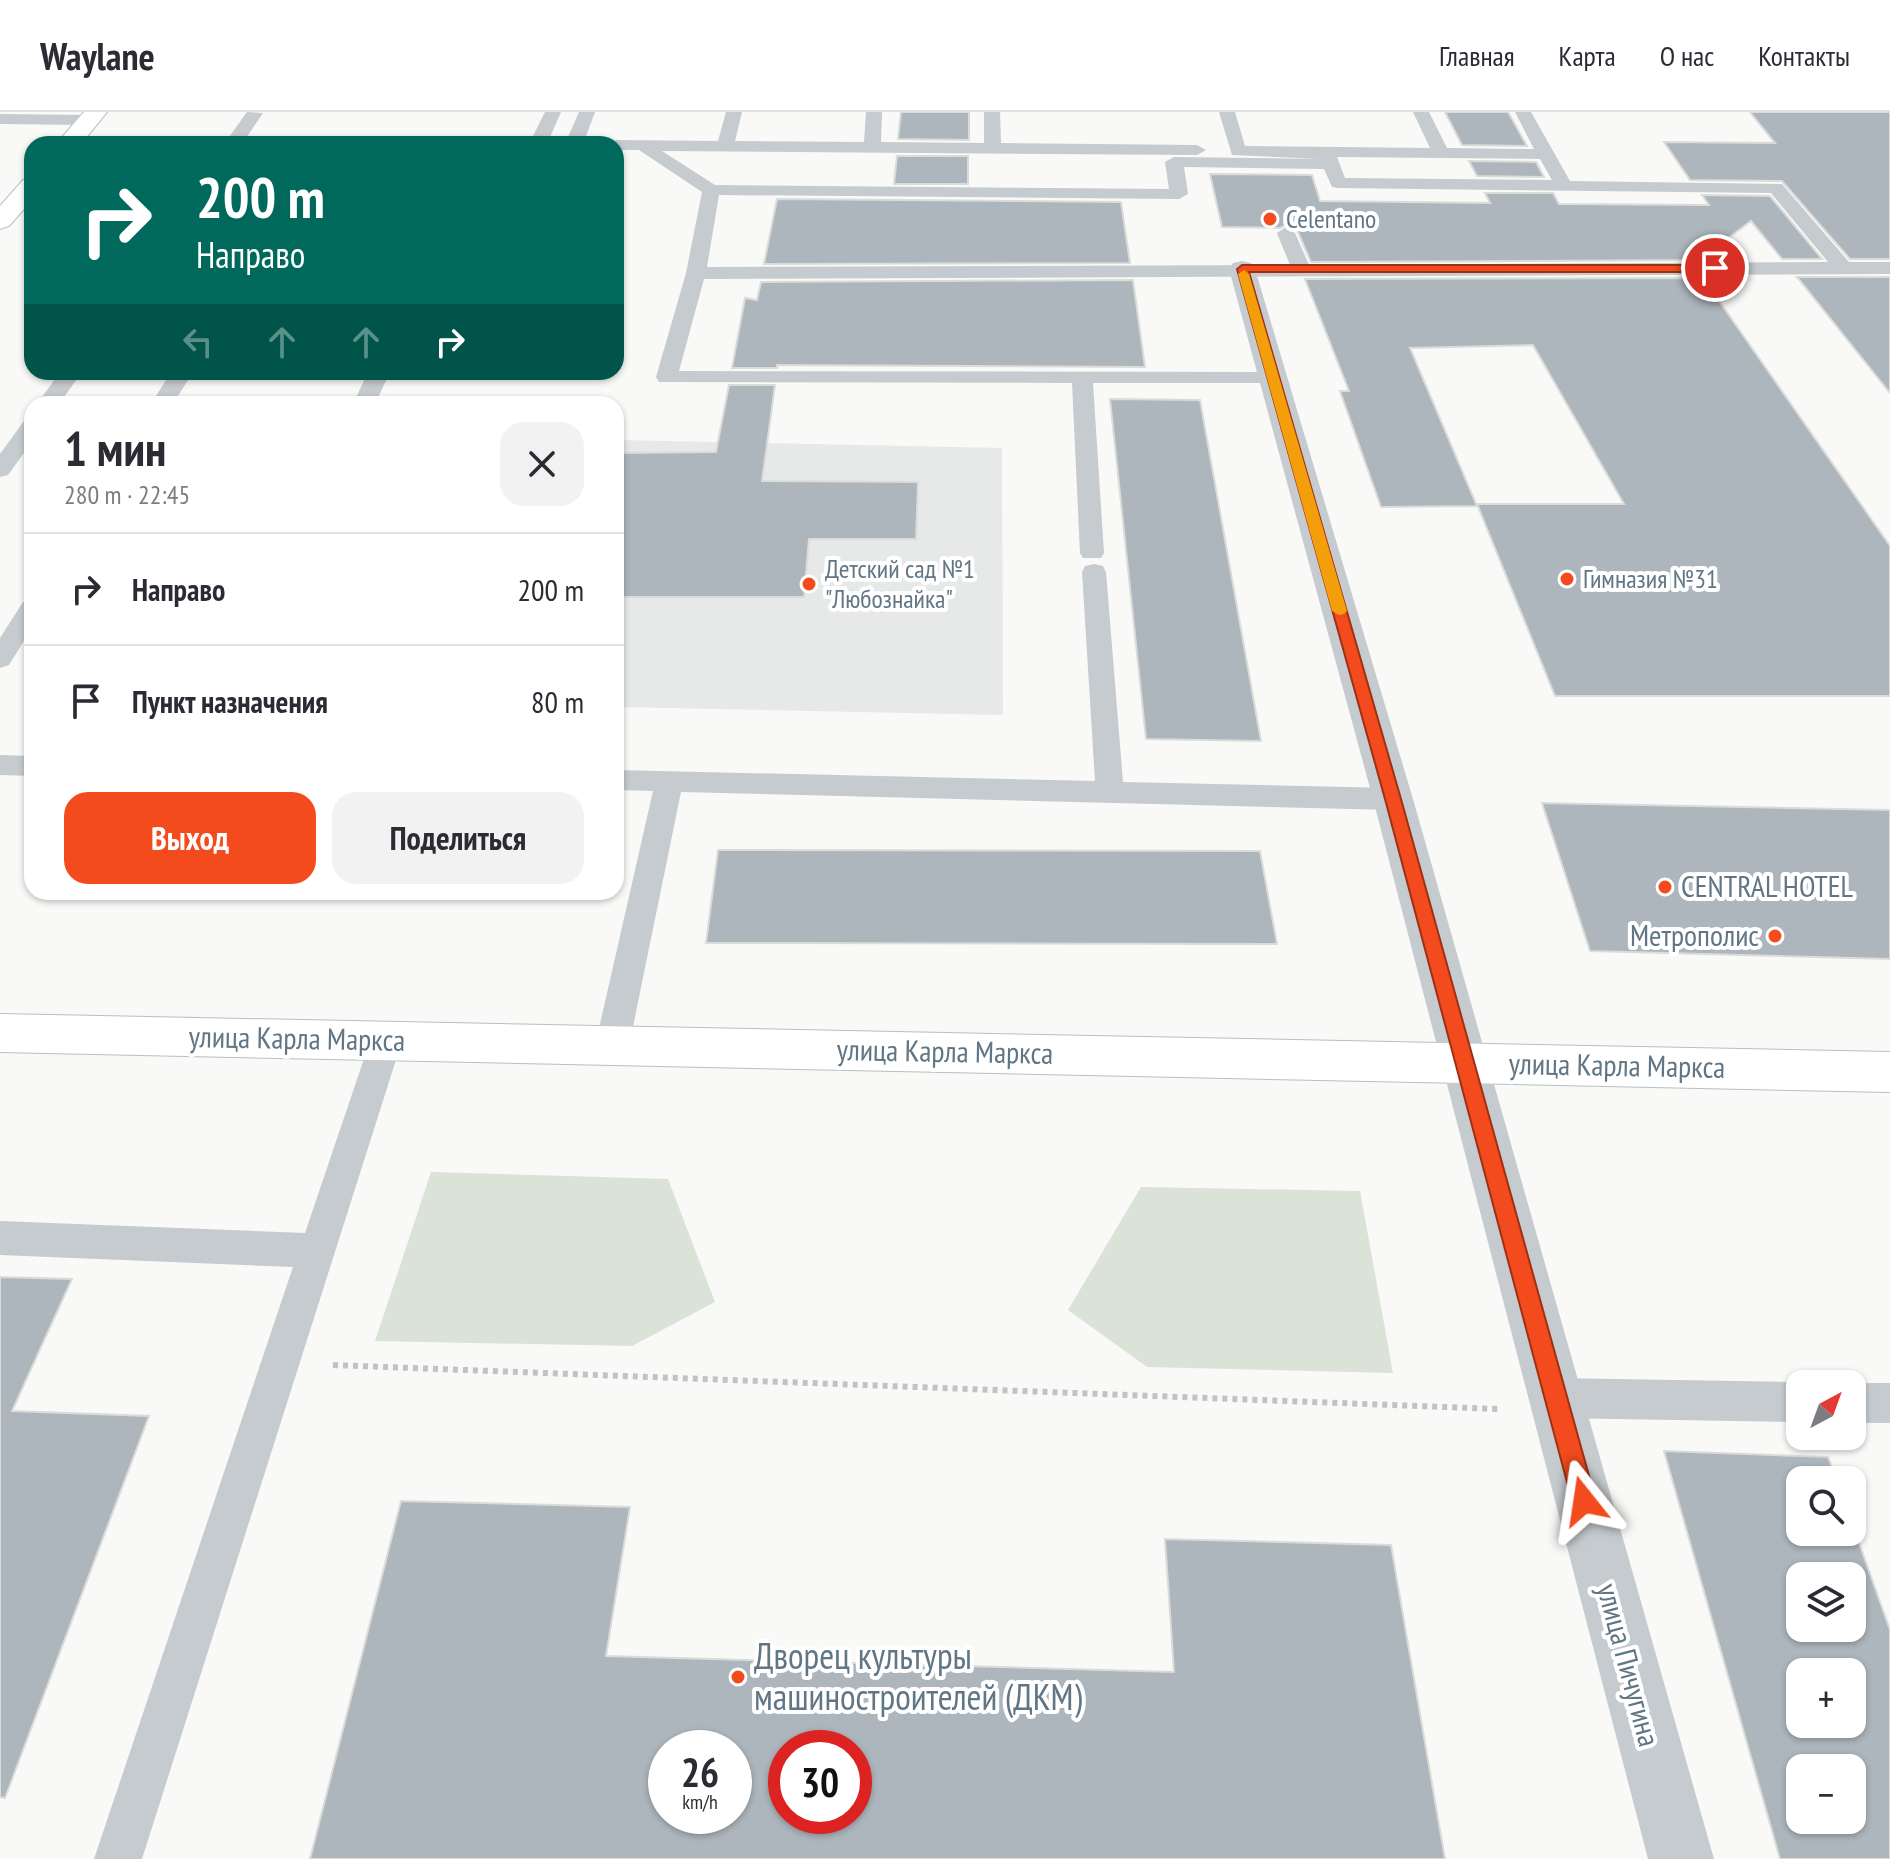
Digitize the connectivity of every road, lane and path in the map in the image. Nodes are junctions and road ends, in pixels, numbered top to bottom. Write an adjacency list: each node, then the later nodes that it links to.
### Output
1 (553, 112): 14 (lane)
2 (587, 112): 15 (lane)
3 (734, 112): 18 (lane)
4 (874, 112): 19 (lane)
5 (992, 112): 20 (lane)
6 (1227, 112): 23 (lane)
7 (1421, 112): 21 (lane)
8 (1523, 112): 22 (lane)
9 (255, 113): 13 (lane)
10 (93, 116): 11 (lane); 12 (main road)
11 (0, 119)
12 (75, 136)
13 (239, 136)
14 (542, 136)
15 (577, 136)
16 (624, 145): 17 (lane)
17 (642, 145): 18 (lane); 26 (lane)
18 (725, 145): 19 (lane)
19 (872, 146): 20 (lane)
20 (993, 146): 23 (lane)
21 (1441, 153): 22 (lane); 24 (lane)
22 (1546, 154): 25 (lane)
23 (1242, 157): 24 (lane); 26 (lane)
24 (1329, 158): 25 (lane)
25 (1564, 186): 30 (lane)
26 (711, 190): 34 (lane)
27 (24, 194): 28 (main road)
28 (0, 221)
29 (1286, 233): 33 (lane)
30 (1843, 268): 31 (lane); 33 (lane)
31 (1890, 268)
32 (1242, 269): 33 (lane); 34 (lane); 36 (street, улица Пичугина)
33 (1301, 269)
34 (696, 273): 35 (lane)
35 (1082, 377): 36 (lane); 45 (lane)
36 (1273, 377): 46 (street, улица Пичугина)
37 (24, 437): 38 (lane)
38 (0, 470)
39 (24, 621): 40 (lane)
40 (0, 659)
41 (0, 765): 42 (lane)
42 (24, 766)
43 (624, 780): 44 (lane)
44 (669, 782): 45 (lane); 49 (lane)
45 (1110, 792): 46 (lane)
46 (1393, 799): 50 (street, улица Пичугина)
47 (0, 1033): 48 (main road, улица Карла Маркса)
48 (386, 1041): 49 (main road, улица Карла Маркса); 53 (lane)
49 (612, 1046): 50 (main road, улица Карла Маркса)
50 (1465, 1063): 51 (main road, улица Карла Маркса); 58 (street, улица Пичугина)
51 (1890, 1072)
52 (0, 1238): 53 (lane)
53 (316, 1251): 54 (lane)
54 (280, 1363): 58 (path); 59 (lane)
55 (1786, 1402): 58 (lane)
56 (1866, 1403): 57 (lane)
57 (1890, 1403)
58 (1558, 1405): 60 (street, улица Пичугина)
59 (118, 1859)
60 (1681, 1859)

